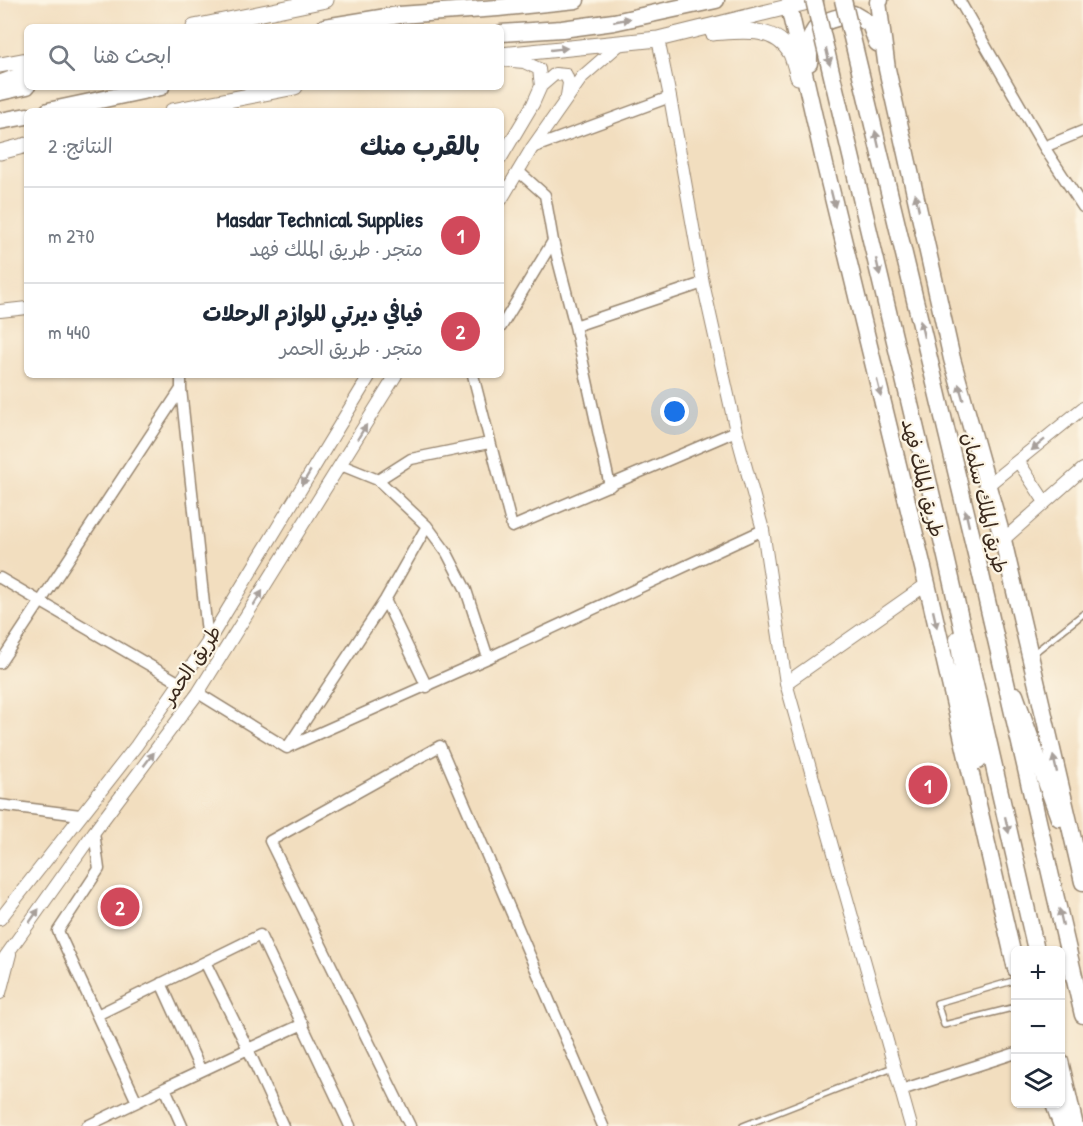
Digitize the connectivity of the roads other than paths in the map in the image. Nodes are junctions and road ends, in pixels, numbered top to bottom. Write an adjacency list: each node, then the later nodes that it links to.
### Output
1 (326, 0): 9 (main road)
2 (576, 0): 10 (main road)
3 (716, 0): 11 (main road, one-way to 3)
4 (815, 0): 8 (main road); 63 (main road, one-way to 63, bridge)
5 (843, 0): 73 (main road, طريق الملك سلمان, one-way to 5, bridge)
6 (880, 0): 18 (main road)
7 (959, 0): 34 (street)
8 (792, 3): 12 (main road); 38 (main road, طريق الملك فهد)
9 (209, 24)
10 (344, 24)
11 (504, 33)
12 (664, 38): 13 (main road); 26 (street); 38 (main road)
13 (621, 43): 14 (main road, one-way to 13); 27 (street)
14 (504, 55)
15 (504, 60): 21 (street)
16 (24, 61): 17 (main road)
17 (0, 65)
18 (887, 69): 38 (main road); 60 (main road, one-way to 18)
19 (24, 74): 20 (main road)
20 (0, 84)
21 (541, 86): 27 (street); 37 (street)
22 (24, 87): 25 (main road)
23 (147, 90): 28 (main road)
24 (280, 90): 29 (main road)
25 (0, 92)
26 (670, 97): 35 (street); 43 (street)
27 (566, 100): 35 (street)
28 (62, 108)
29 (188, 108)
30 (24, 117): 31 (main road)
31 (0, 121)
32 (1083, 131): 34 (street)
33 (24, 146): 36 (main road)
34 (1044, 147): 41 (street)
35 (532, 148): 39 (street)
36 (0, 152)
37 (504, 153)
38 (825, 165): 68 (main road, طريق الملك فهد, one-way to 68)
39 (518, 171): 40 (street); 42 (street)
40 (504, 195)
41 (1083, 207)
42 (553, 241): 46 (street); 47 (street)
43 (703, 283): 47 (street); 54 (street)
44 (24, 308): 45 (street)
45 (0, 311)
46 (504, 322)
47 (575, 326): 61 (street)
48 (181, 378): 52 (street)
49 (368, 378): 72 (street, طريق الحمر, one-way to 72)
50 (394, 378): 57 (street, طريق الحمر, one-way to 50)
51 (474, 378): 55 (street)
52 (181, 389): 69 (street); 72 (street)
53 (1083, 408): 56 (street, one-way to 56)
54 (736, 432): 61 (street); 65 (street)
55 (489, 443): 59 (street); 61 (street)
56 (1017, 461): 60 (street); 62 (street)
57 (341, 465): 59 (street); 80 (street, طريق الحمر, one-way to 57)
58 (1083, 469): 62 (street)
59 (378, 480): 64 (street)
60 (988, 485): 66 (main road)
61 (610, 486)
62 (1045, 502): 66 (street)
63 (938, 522): 87 (main road); 88 (main road, one-way to 88)
64 (427, 526): 70 (street); 75 (street)
65 (763, 530): 75 (street); 78 (street)
66 (1003, 540): 74 (main road)
67 (0, 578): 69 (street)
68 (927, 584): 78 (street); 87 (main road, طريق الملك فهد, one-way to 87)
69 (40, 600): 76 (street); 77 (street)
70 (385, 600): 79 (street); 81 (street)
71 (1083, 614): 74 (lane)
72 (208, 642): 77 (street, طريق الحمر)
73 (997, 645): 85 (main road); 98 (main road, طريق الملك سلمان, one-way to 73)
74 (1030, 655): 85 (main road, one-way to 74)
75 (488, 658): 79 (street)
76 (0, 663)
77 (180, 683): 83 (street, طريق الحمر)
78 (786, 683): 102 (street)
79 (427, 687): 81 (street)
80 (198, 693): 81 (street); 84 (street, طريق الحمر, one-way to 80)
81 (287, 748)
82 (0, 805): 83 (street)
83 (80, 815): 86 (street, طريق الحمر)
84 (94, 832): 89 (street, طريق الحمر, one-way to 84); 97 (street)
85 (1083, 884)
86 (0, 919)
87 (1005, 925): 90 (main road, طريق الملك فهد)
88 (1034, 946)
89 (12, 947): 92 (street, طريق الحمر); 95 (street)
90 (1011, 949)
91 (205, 962): 94 (street); 99 (street); 100 (street)
92 (0, 964)
93 (1011, 981): 96 (lane)
94 (161, 983): 97 (street); 103 (street)
95 (0, 993)
96 (1011, 1008)
97 (97, 1015): 107 (street)
98 (1083, 1016)
99 (303, 1024): 100 (street); 113 (street)
100 (248, 1049): 103 (street); 112 (street)
101 (1013, 1054): 106 (street)
102 (895, 1067): 106 (street); 116 (lane)
103 (201, 1071): 105 (street)
104 (1065, 1082): 120 (main road)
105 (165, 1088): 107 (street); 111 (street)
106 (901, 1090): 117 (street)
107 (137, 1102): 110 (street)
108 (1048, 1108): 118 (main road)
109 (1055, 1108): 119 (main road)
110 (87, 1126)
111 (182, 1126)
112 (283, 1126)
113 (350, 1126)
114 (410, 1126): 115 (street)
115 (603, 1126)
116 (743, 1126)
117 (911, 1126)
118 (1052, 1126)
119 (1062, 1126)
120 (1075, 1126)

